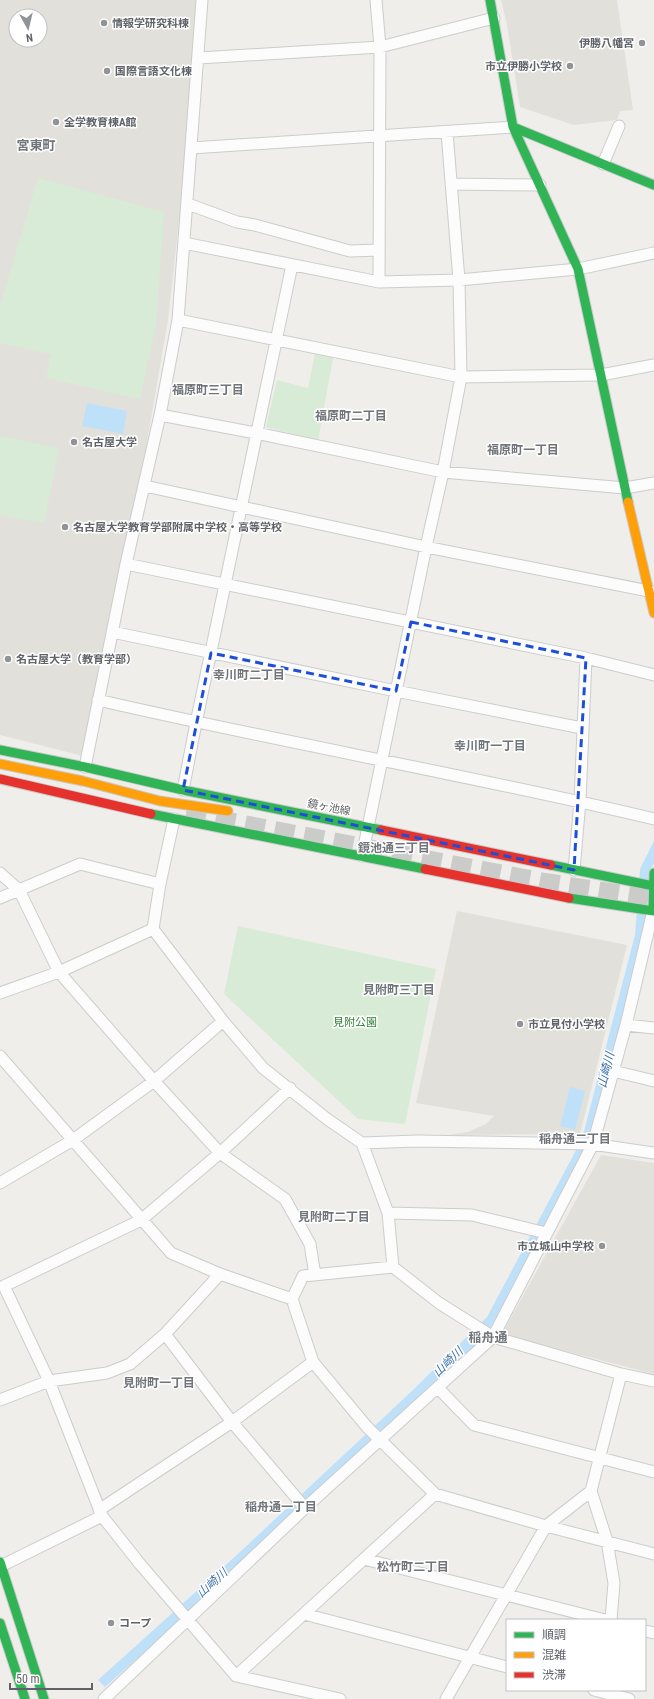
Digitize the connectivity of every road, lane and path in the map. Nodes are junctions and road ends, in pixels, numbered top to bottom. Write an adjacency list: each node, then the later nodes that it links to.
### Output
1 (202, 0): 6 (street)
2 (376, 0): 5 (street)
3 (490, 0): 4 (main road)
4 (494, 18): 5 (street); 8 (main road)
5 (380, 47): 6 (street); 10 (street)
6 (199, 58): 11 (street)
7 (619, 126): 12 (street)
8 (513, 127): 9 (street); 12 (main road); 14 (main road)
9 (447, 132): 10 (street); 13 (street)
10 (379, 136): 11 (street); 18 (street)
11 (191, 148): 16 (street)
12 (603, 164): 15 (main road)
13 (451, 184): 14 (street); 22 (street)
14 (540, 185): 21 (main road)
15 (654, 185)
16 (188, 204): 17 (street); 18 (street)
17 (184, 243): 20 (street); 24 (street)
18 (380, 250): 23 (street)
19 (654, 254): 21 (street)
20 (292, 265): 23 (street); 25 (street)
21 (578, 269): 22 (street); 27 (main road)
22 (459, 280): 23 (street); 28 (street)
23 (379, 282)
24 (178, 320): 25 (street); 29 (street)
25 (276, 340): 28 (street); 30 (street)
26 (654, 365): 27 (street)
27 (601, 375): 28 (street); 34 (main road)
28 (461, 377): 31 (street)
29 (160, 415): 30 (street); 33 (street)
30 (256, 433): 31 (street); 35 (street)
31 (443, 472): 34 (street); 36 (street)
32 (654, 483): 34 (street)
33 (144, 486): 35 (street); 37 (street)
34 (625, 488): 39 (main road)
35 (241, 507): 36 (street); 38 (street)
36 (426, 547): 39 (street); 41 (street)
37 (126, 564): 38 (street); 42 (street)
38 (225, 585): 41 (street); 43 (street)
39 (652, 592): 40 (main road)
40 (654, 613)
41 (411, 622): 44 (street); 46 (street)
42 (112, 632): 43 (street); 47 (street)
43 (211, 653): 46 (street); 48 (street)
44 (586, 658): 45 (street); 49 (street)
45 (654, 675)
46 (396, 691): 49 (street); 51 (street)
47 (98, 700): 48 (street); 53 (street)
48 (196, 723): 51 (street); 55 (street)
49 (582, 728): 56 (street)
50 (0, 750): 53 (main road, 鏡ヶ池線)
51 (383, 760): 56 (street); 60 (street)
52 (0, 764): 57 (main road)
53 (86, 767): 55 (main road, 鏡ヶ池線)
54 (0, 779): 58 (main road)
55 (183, 790): 60 (main road, 鏡ヶ池線)
56 (580, 801): 59 (street); 62 (street)
57 (228, 811)
58 (174, 818): 61 (main road); 65 (street)
59 (654, 818)
60 (368, 827): 61 (street); 62 (main road, 鏡ヶ池線)
61 (362, 856): 69 (main road)
62 (574, 870): 66 (main road, 鏡ヶ池線)
63 (654, 872): 66 (main road)
64 (0, 873): 67 (street)
65 (160, 884): 67 (street); 70 (street)
66 (653, 886): 69 (main road)
67 (19, 890): 68 (street); 71 (street)
68 (0, 898)
69 (654, 911): 74 (street)
70 (153, 929): 71 (street); 73 (street)
71 (59, 972): 72 (street); 78 (street)
72 (0, 993)
73 (223, 1021): 78 (street); 80 (street)
74 (626, 1025): 75 (street); 77 (street)
75 (654, 1028)
76 (0, 1056): 81 (street)
77 (613, 1071): 79 (street); 83 (street)
78 (154, 1081): 81 (street); 84 (street)
79 (654, 1081)
80 (290, 1088): 82 (street); 84 (street)
81 (73, 1140): 86 (street); 88 (street)
82 (362, 1143): 83 (street); 87 (street)
83 (593, 1144): 85 (street); 89 (street)
84 (220, 1153): 88 (street); 92 (street)
85 (654, 1153)
86 (0, 1183)
87 (388, 1213): 89 (street); 90 (street)
88 (141, 1220): 91 (street); 93 (street)
89 (546, 1233): 96 (street)
90 (393, 1267): 92 (street); 96 (street)
91 (220, 1274): 94 (street); 95 (street)
92 (315, 1275): 94 (street)
93 (1, 1284): 99 (street)
94 (292, 1299): 97 (street)
95 (165, 1334): 99 (street); 103 (street)
96 (493, 1337): 98 (street); 101 (street)
97 (313, 1362): 103 (street); 104 (street)
98 (622, 1374): 100 (street); 105 (street)
99 (49, 1381): 102 (street); 110 (street)
100 (654, 1381)
101 (438, 1388): 104 (street); 105 (street)
102 (0, 1400)
103 (232, 1422): 109 (street); 110 (street)
104 (379, 1439): 108 (street); 109 (street)
105 (598, 1458): 106 (street); 107 (street)
106 (654, 1472)
107 (591, 1491): 111 (street); 112 (street)
108 (435, 1494): 111 (street); 114 (street)
109 (304, 1507): 118 (street)
110 (101, 1513): 115 (street); 118 (street)
111 (546, 1526): 112 (street); 116 (street)
112 (607, 1541): 113 (street); 120 (street)
113 (654, 1554)
114 (364, 1559): 116 (street); 117 (street)
115 (1, 1564): 128 (main road)
116 (506, 1596): 119 (street); 122 (street)
117 (304, 1614): 122 (street); 124 (street)
118 (187, 1619): 124 (street); 129 (street)
119 (601, 1619)
120 (611, 1619)
121 (0, 1623): 127 (main road)
122 (469, 1658): 123 (street); 131 (street)
123 (506, 1667)
124 (236, 1676): 130 (street)
125 (598, 1691): 126 (street)
126 (616, 1695): 132 (street)
127 (25, 1699)
128 (44, 1699)
129 (104, 1699)
130 (340, 1699)
131 (446, 1699)
132 (629, 1699)

